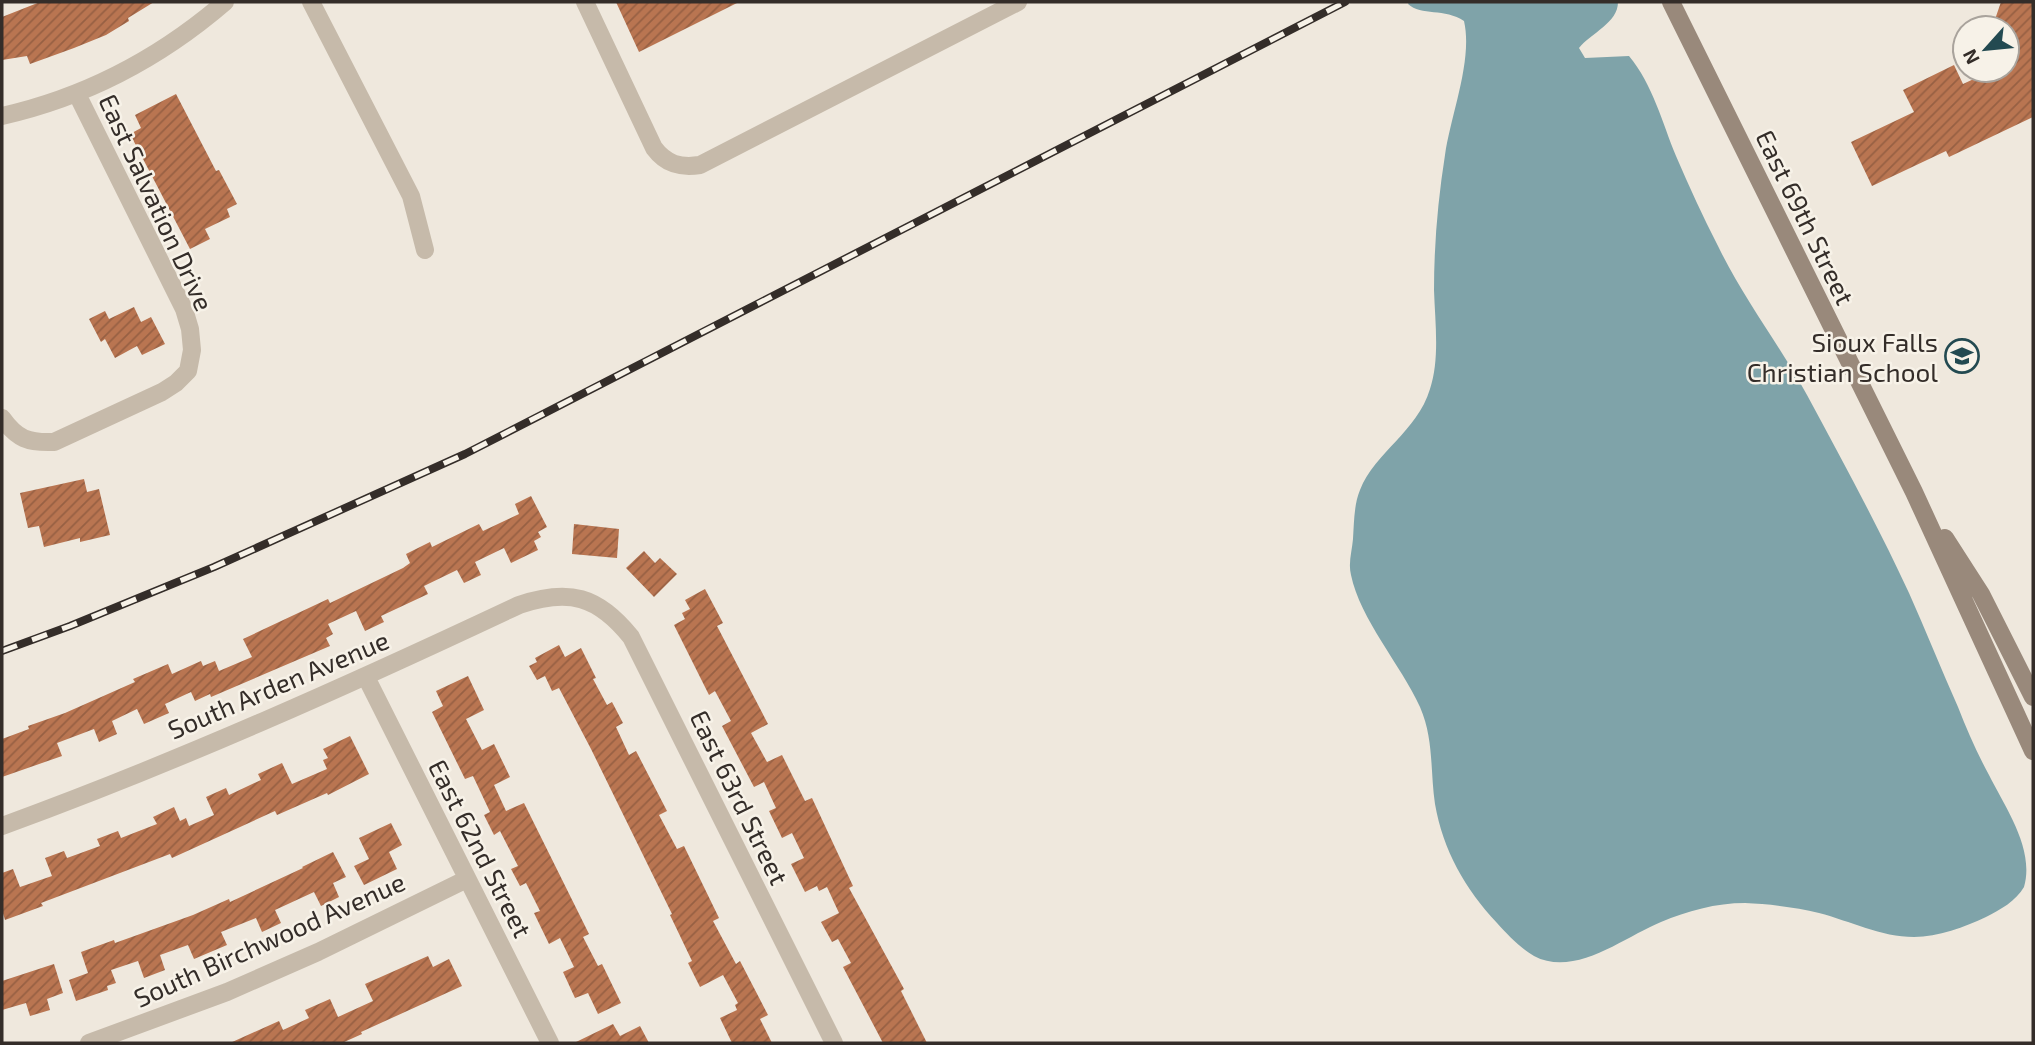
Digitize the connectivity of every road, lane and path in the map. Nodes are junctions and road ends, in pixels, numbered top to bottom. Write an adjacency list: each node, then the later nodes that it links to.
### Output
1 (225, 2): 6 (street)
2 (311, 2): 8 (street)
3 (585, 2): 4 (street)
4 (1018, 2)
5 (1671, 2): 10 (main road, East 69th Street)
6 (76, 94): 7 (street); 9 (street, East Salvation Drive)
7 (2, 116)
8 (425, 250)
9 (2, 418)
10 (1914, 492): 13 (main road, East 69th Street); 14 (main road, East 69th Street)
11 (575, 598): 12 (street, South Arden Avenue); 19 (street, East 63rd Street)
12 (366, 677): 15 (street, South Arden Avenue); 16 (street, East 62nd Street)
13 (2033, 697)
14 (2033, 751)
15 (2, 826)
16 (467, 879): 17 (street, South Birchwood Avenue); 18 (street, East 62nd Street)
17 (89, 1043)
18 (550, 1043)
19 (834, 1043)

